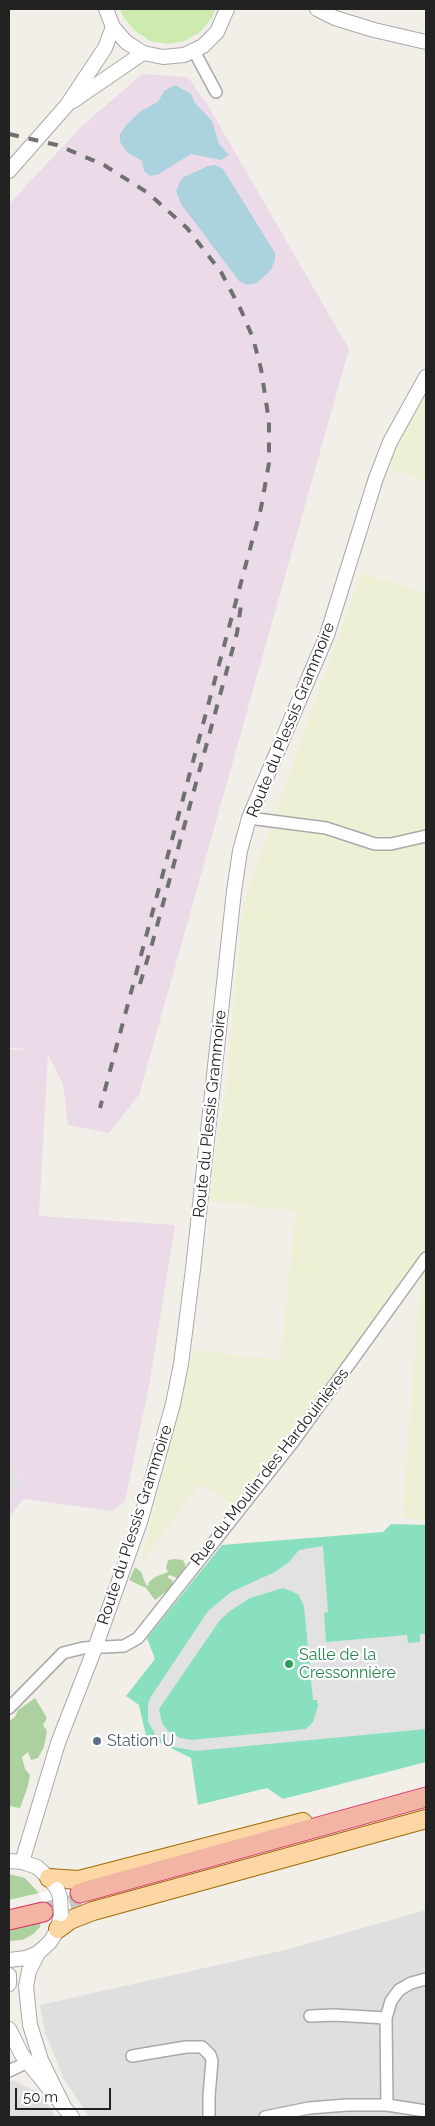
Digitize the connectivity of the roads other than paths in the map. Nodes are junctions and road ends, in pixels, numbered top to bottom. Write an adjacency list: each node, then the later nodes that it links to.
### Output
1 (106, 9): 5 (street)
2 (227, 9): 8 (street)
3 (317, 9): 6 (street)
4 (341, 9): 6 (street)
5 (114, 27): 9 (street); 11 (street)
6 (374, 30): 7 (street)
7 (426, 42)
8 (194, 51): 9 (street); 10 (street)
9 (143, 52): 11 (street)
10 (216, 92)
11 (67, 105): 12 (street)
12 (9, 171)
13 (426, 377): 14 (street, Route du Plessis Grammoire)
14 (249, 818): 15 (street); 17 (street, Route du Plessis Grammoire)
15 (426, 836)
16 (426, 1258): 17 (street, Rue du Moulin des Hardouinières)
17 (95, 1648): 18 (street, Rue du Moulin des Hardouinières); 23 (street, Route du Plessis Grammoire)
18 (9, 1708)
19 (426, 1788): 24 (main road)
20 (426, 1797): 21 (highway)
21 (426, 1807)
22 (426, 1819): 26 (main road)
23 (15, 1861): 24 (street)
24 (53, 1883): 26 (street, bridge)
25 (9, 1910): 26 (highway)
26 (51, 1914): 27 (highway); 28 (street)
27 (9, 1920)
28 (38, 1953): 29 (street); 41 (street)
29 (9, 1960)
30 (9, 1975): 32 (street)
31 (426, 1979): 34 (street)
32 (9, 1984)
33 (310, 2016): 34 (street)
34 (386, 2018): 39 (street)
35 (9, 2029): 37 (street)
36 (132, 2056): 42 (street)
37 (28, 2062): 38 (street); 41 (street)
38 (9, 2071)
39 (387, 2104): 40 (street); 43 (street)
40 (426, 2111)
41 (68, 2112)
42 (209, 2117)
43 (265, 2117)

